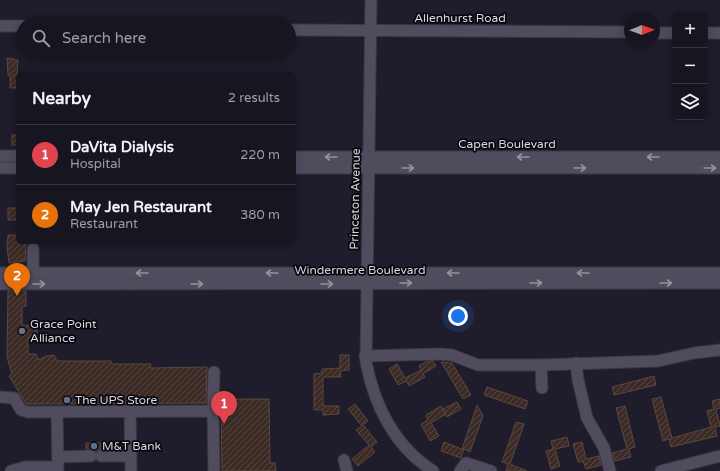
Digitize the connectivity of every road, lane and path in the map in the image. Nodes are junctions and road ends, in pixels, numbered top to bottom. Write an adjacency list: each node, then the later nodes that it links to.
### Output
1 (371, 0): 5 (street, Princeton Avenue)
2 (0, 26): 3 (street)
3 (16, 26)
4 (296, 30): 5 (street, Allenhurst Road)
5 (371, 31): 6 (street, Allenhurst Road); 15 (street, Princeton Avenue)
6 (624, 32)
7 (660, 32): 8 (street)
8 (672, 33)
9 (708, 33): 10 (street)
10 (720, 33)
11 (0, 156): 12 (street)
12 (16, 156)
13 (296, 157): 15 (street, Capen Boulevard, one-way to 13)
14 (720, 157): 16 (street, Capen Boulevard, one-way to 16)
15 (369, 163): 16 (street, Capen Boulevard); 19 (street, Capen Boulevard); 26 (street, Princeton Avenue)
16 (552, 163): 20 (street, Capen Boulevard, one-way to 20)
17 (0, 168): 18 (street)
18 (16, 168)
19 (296, 168)
20 (720, 168)
21 (33, 249): 23 (street)
22 (0, 273): 23 (street, Windermere Boulevard)
23 (33, 273): 25 (street, Windermere Boulevard)
24 (720, 273): 27 (street, Windermere Boulevard)
25 (120, 278): 26 (street, Windermere Boulevard); 29 (street, Windermere Boulevard, one-way to 25)
26 (367, 278): 27 (street, Windermere Boulevard); 31 (street, Princeton Avenue)
27 (609, 278): 28 (street, Windermere Boulevard, one-way to 28)
28 (720, 283)
29 (0, 284)
30 (720, 350): 32 (street)
31 (365, 356): 33 (street); 49 (street, Princeton Avenue)
32 (576, 363): 33 (street); 52 (street)
33 (541, 365): 35 (street)
34 (214, 372): 38 (street)
35 (542, 388)
36 (0, 397): 39 (street)
37 (130, 411): 38 (street); 39 (street); 40 (street)
38 (213, 411): 47 (street)
39 (58, 412): 42 (street)
40 (131, 456): 42 (street); 46 (street)
41 (720, 456): 53 (street)
42 (58, 457): 45 (street)
43 (344, 460): 48 (street)
44 (10, 471): 45 (street)
45 (57, 471)
46 (131, 471)
47 (214, 471)
48 (347, 471)
49 (433, 471)
50 (460, 471): 51 (street)
51 (491, 471)
52 (610, 471)
53 (661, 471)

